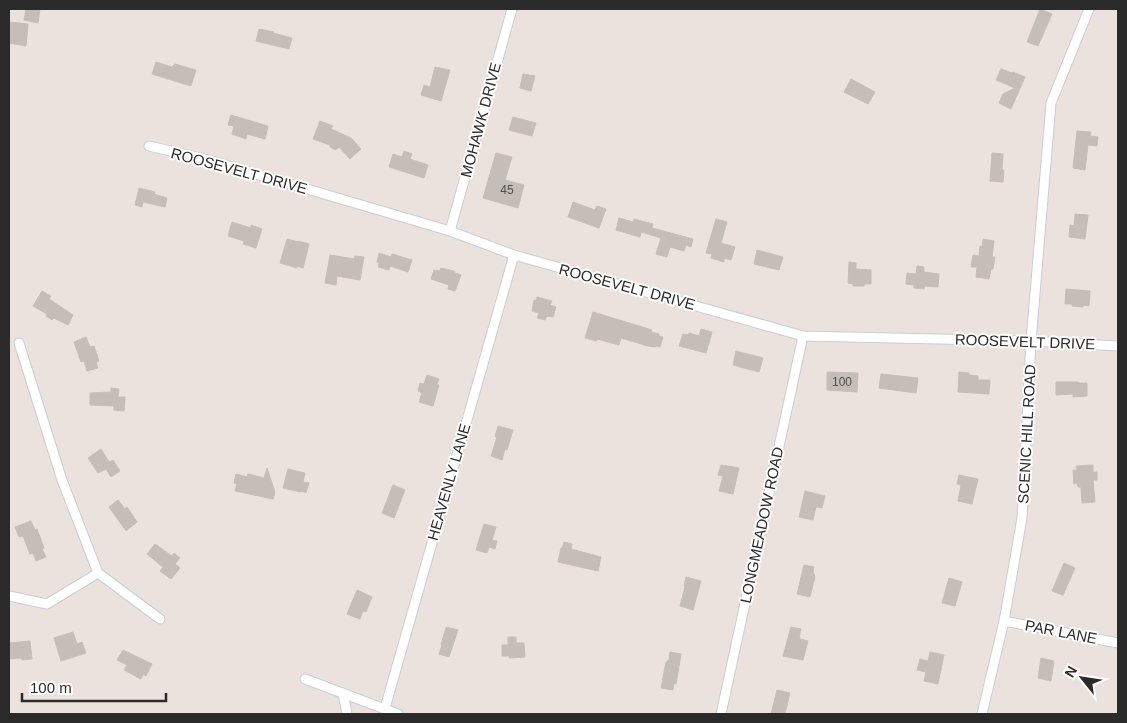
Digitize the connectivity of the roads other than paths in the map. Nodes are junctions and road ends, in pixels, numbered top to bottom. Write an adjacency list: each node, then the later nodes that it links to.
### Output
1 (512, 9): 4 (street, MOHAWK DRIVE)
2 (1089, 9): 7 (street, SCENIC HILL ROAD)
3 (149, 146): 4 (street, ROOSEVELT DRIVE)
4 (450, 231): 5 (street, ROOSEVELT DRIVE)
5 (514, 255): 6 (street, ROOSEVELT DRIVE); 17 (street, HEAVENLY LANE)
6 (803, 336): 7 (street, ROOSEVELT DRIVE); 20 (street, LONGMEADOW ROAD)
7 (1031, 341): 9 (street, ROOSEVELT DRIVE); 13 (street, SCENIC HILL ROAD)
8 (18, 342): 10 (street)
9 (1118, 346)
10 (98, 573): 11 (street); 12 (street)
11 (9, 596)
12 (160, 619)
13 (1004, 620): 14 (street, PAR LANE); 21 (street, SCENIC HILL ROAD)
14 (1118, 643)
15 (305, 679): 16 (street)
16 (343, 693): 17 (street); 18 (street)
17 (385, 708): 19 (street)
18 (347, 714)
19 (398, 714)
20 (721, 714)
21 (982, 714)

